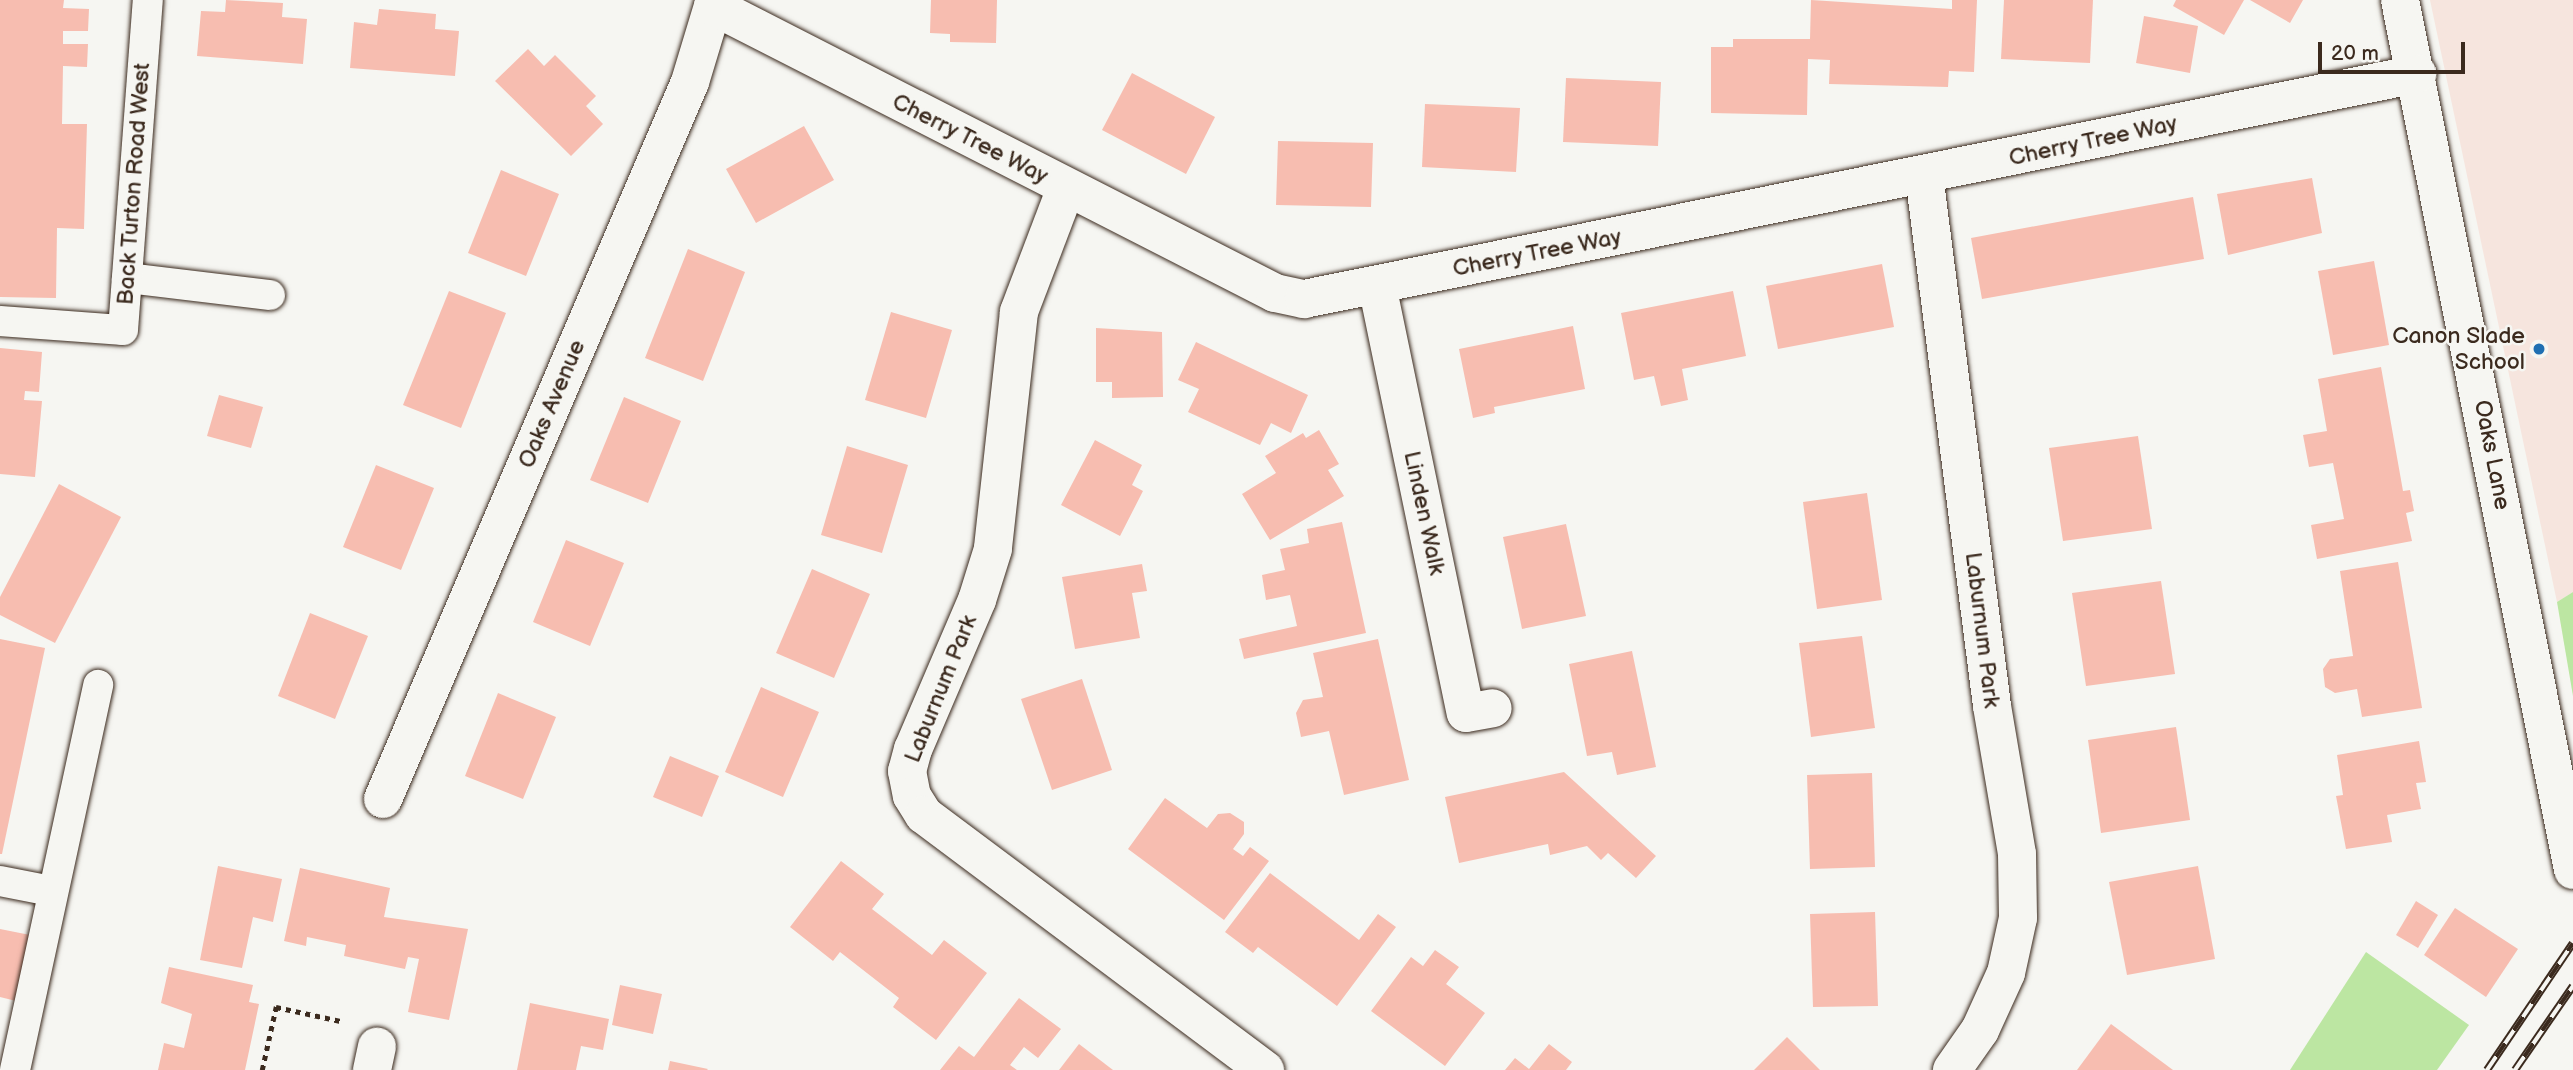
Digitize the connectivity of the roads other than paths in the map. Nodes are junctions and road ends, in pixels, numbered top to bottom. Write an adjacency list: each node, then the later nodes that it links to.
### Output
1 (148, 0): 7 (lane, Back Turton Road West)
2 (2400, 0): 4 (street, Oaks Lane)
3 (712, 2): 6 (street, Cherry Tree Way); 13 (street, Oaks Avenue)
4 (2417, 74): 5 (street, Cherry Tree Way); 14 (street, Oaks Lane)
5 (1924, 175): 8 (street, Cherry Tree Way); 19 (street, Laburnum Park)
6 (1066, 188): 8 (street, Cherry Tree Way); 18 (street, Laburnum Park)
7 (127, 278): 9 (lane); 10 (lane, Back Turton Road West)
8 (1377, 285): 12 (street, Linden Walk)
9 (270, 295)
10 (0, 321)
11 (98, 685): 16 (lane)
12 (1493, 708)
13 (383, 799)
14 (2573, 870)
15 (0, 881): 16 (lane)
16 (51, 891): 17 (lane)
17 (15, 1070)
18 (1265, 1070)
19 (1952, 1070)

